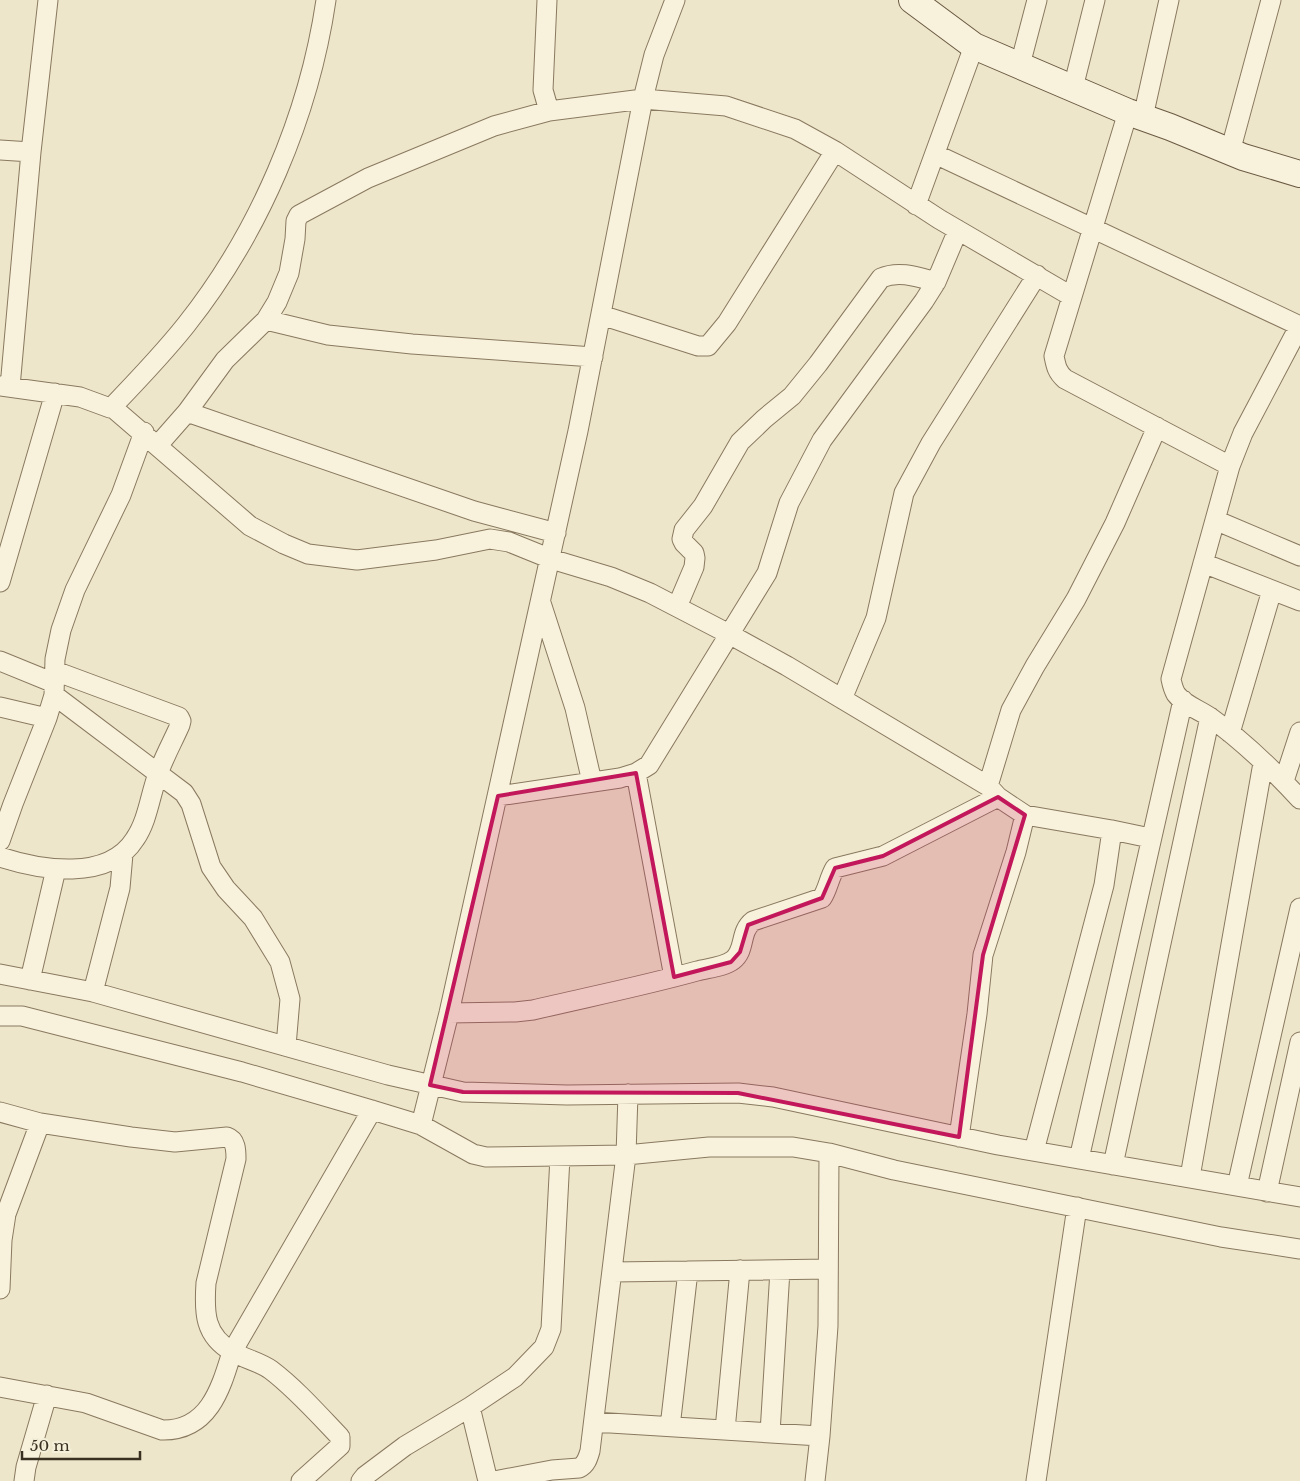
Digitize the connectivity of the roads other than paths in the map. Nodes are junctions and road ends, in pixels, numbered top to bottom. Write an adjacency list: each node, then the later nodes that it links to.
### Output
1 (48, 0): 18 (street)
2 (326, 0): 34 (street)
3 (547, 0): 14 (street)
4 (675, 0): 13 (street)
5 (912, 0): 10 (street)
6 (1037, 0): 11 (street)
7 (1095, 0): 12 (street)
8 (1169, 0): 15 (street)
9 (1271, 0): 19 (street)
10 (974, 46): 11 (street); 20 (street)
11 (1020, 65): 12 (street)
12 (1074, 88): 15 (street)
13 (643, 100): 14 (street); 17 (street); 28 (street)
14 (549, 111): 29 (street)
15 (1135, 114): 19 (street); 23 (street)
16 (0, 150): 18 (street)
17 (835, 151): 22 (street); 28 (street)
18 (31, 152): 32 (street)
19 (1230, 152): 21 (street)
20 (935, 154): 22 (street); 23 (street)
21 (1300, 174)
22 (916, 205): 24 (street)
23 (1091, 228): 27 (street); 30 (street)
24 (958, 230): 25 (street); 26 (street)
25 (1036, 275): 27 (street); 54 (street)
26 (936, 282): 50 (street); 51 (street)
27 (1071, 296): 36 (street)
28 (601, 315): 31 (street)
29 (266, 320): 31 (street); 35 (street)
30 (1300, 326): 39 (street)
31 (593, 357): 41 (street)
32 (5, 387): 33 (street)
33 (55, 394): 34 (street); 42 (street)
34 (112, 407): 37 (street)
35 (187, 412): 38 (street); 41 (street)
36 (1157, 427): 39 (street); 66 (street)
37 (144, 432): 38 (street); 53 (street)
38 (158, 445): 44 (street)
39 (1230, 466): 40 (street)
40 (1215, 520): 43 (street); 45 (street)
41 (556, 533): 44 (street)
42 (5, 548): 46 (street)
43 (1300, 556)
44 (550, 559): 49 (street); 50 (street)
45 (1203, 563): 47 (street); 55 (street)
46 (0, 582)
47 (1272, 590): 48 (street); 60 (street)
48 (1300, 601)
49 (541, 603): 65 (street); 67 (street)
50 (677, 607): 51 (street)
51 (729, 634): 54 (street); 62 (street)
52 (0, 661): 53 (street)
53 (54, 683): 58 (street); 63 (street); 63 (street)
54 (842, 699): 66 (street)
55 (1183, 700): 57 (street); 71 (street)
56 (0, 707): 58 (street)
57 (1210, 717): 60 (street); 97 (street)
58 (48, 718): 72 (street)
59 (1300, 732): 64 (street)
60 (1230, 733): 61 (street)
61 (1263, 763): 64 (street); 98 (street)
62 (636, 773): 65 (street); 78 (street)
63 (158, 774): 73 (street); 84 (street)
64 (1284, 781): 68 (street)
65 (592, 782): 67 (street)
66 (993, 792): 69 (street); 78 (street)
67 (498, 796): 81 (street)
68 (1300, 798)
69 (1025, 815): 70 (street); 91 (street)
70 (1112, 830): 71 (street); 92 (street)
71 (1150, 838): 96 (street)
72 (0, 841)
73 (123, 854): 75 (street); 80 (street)
74 (0, 857): 75 (street)
75 (56, 869): 79 (street)
76 (1300, 908): 99 (street)
77 (0, 974): 79 (street)
78 (674, 977): 81 (street)
79 (30, 980): 80 (street)
80 (93, 992): 84 (street)
81 (449, 1014): 85 (street)
82 (0, 1016): 87 (street)
83 (1300, 1042): 100 (street)
84 (286, 1046): 85 (street)
85 (430, 1085): 86 (street); 90 (street)
86 (628, 1094): 91 (street); 94 (street)
87 (372, 1110): 90 (street); 110 (street)
88 (0, 1112): 89 (street)
89 (40, 1123): 109 (street); 110 (street)
90 (421, 1125): 95 (street)
91 (959, 1137): 92 (street)
92 (1034, 1151): 96 (street)
93 (829, 1153): 94 (street); 102 (street); 104 (street)
94 (626, 1155): 95 (street); 108 (street)
95 (560, 1157): 113 (street)
96 (1079, 1159): 97 (street)
97 (1114, 1165): 98 (street)
98 (1190, 1178): 99 (street)
99 (1237, 1186): 100 (street)
100 (1266, 1192): 101 (street)
101 (1300, 1197)
102 (1076, 1208): 103 (street); 124 (street)
103 (1300, 1249)
104 (828, 1269): 106 (street); 118 (street)
105 (740, 1270): 106 (street); 107 (street); 116 (street)
106 (780, 1270): 117 (street)
107 (688, 1271): 108 (street); 115 (street)
108 (612, 1272): 114 (street)
109 (0, 1289)
110 (232, 1352): 112 (street); 120 (street)
111 (0, 1387): 112 (street)
112 (47, 1395): 119 (street)
113 (470, 1407): 121 (street); 122 (street)
114 (594, 1422): 115 (street); 122 (street)
115 (670, 1427): 116 (street)
116 (725, 1430): 117 (street)
117 (770, 1433): 118 (street)
118 (820, 1436): 123 (street)
119 (24, 1481)
120 (301, 1481)
121 (361, 1481)
122 (493, 1481)
123 (815, 1481)
124 (1036, 1481)

